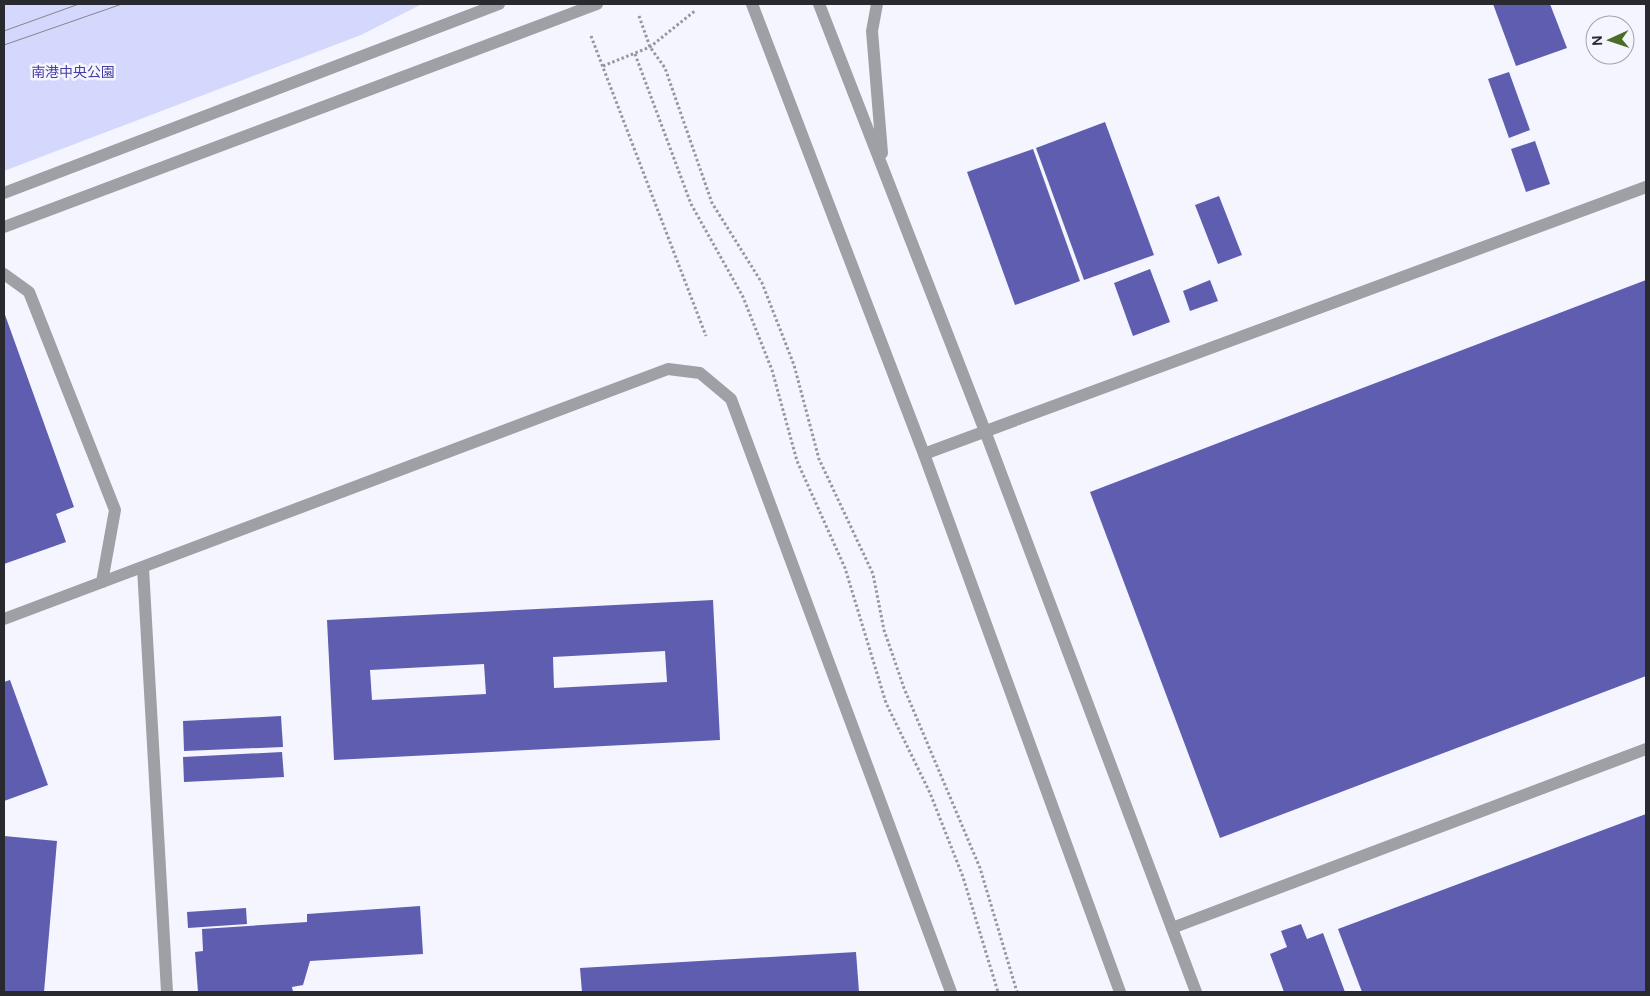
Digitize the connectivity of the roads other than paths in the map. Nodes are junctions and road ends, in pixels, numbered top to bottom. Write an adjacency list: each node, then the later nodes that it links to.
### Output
1 (499, 4): 8 (street)
2 (597, 4): 9 (street)
3 (752, 4): 12 (street)
4 (819, 4): 6 (street)
5 (877, 4): 6 (street)
6 (883, 166): 11 (street)
7 (1646, 187): 11 (street)
8 (4, 193)
9 (4, 227)
10 (4, 274): 14 (street)
11 (985, 430): 12 (street); 17 (street)
12 (924, 454): 20 (street)
13 (143, 568): 14 (street); 18 (street); 19 (street)
14 (102, 582): 15 (street)
15 (4, 619)
16 (1646, 749): 17 (street)
17 (1172, 928): 21 (street)
18 (167, 992)
19 (950, 992)
20 (1120, 992)
21 (1196, 992)

